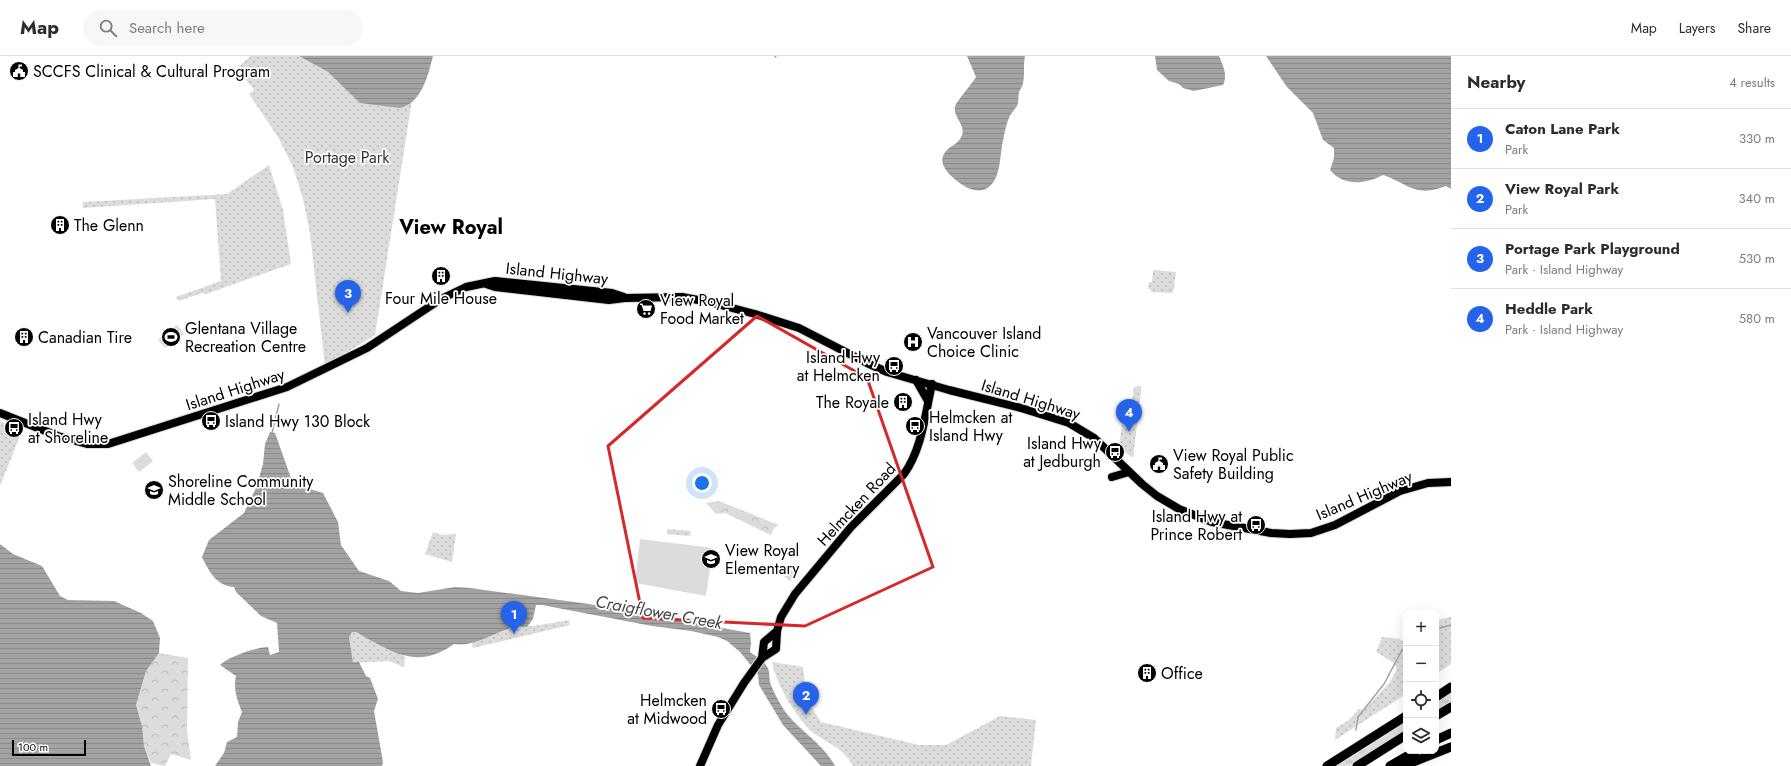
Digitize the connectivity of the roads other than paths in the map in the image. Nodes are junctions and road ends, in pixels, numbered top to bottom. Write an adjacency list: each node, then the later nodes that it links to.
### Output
1 (916, 380): 2 (main road, Island Highway); 3 (main road); 4 (main road, Island Highway)
2 (932, 384): 3 (main road, Helmcken Road); 5 (main road, Island Highway)
3 (928, 401): 8 (main road, Helmcken Road)
4 (0, 413)
5 (1118, 462): 6 (main road, Island Highway); 6 (main road)
6 (1129, 472): 7 (main road, Island Highway)
7 (1451, 482)
8 (772, 640): 9 (main road); 9 (main road)
9 (767, 649): 20 (main road)
10 (1451, 687): 11 (highway)
11 (1439, 695)
12 (1451, 707): 13 (highway)
13 (1439, 714)
14 (1403, 718): 21 (highway)
15 (1451, 733): 17 (highway)
16 (1403, 737): 22 (highway)
17 (1439, 739)
18 (1451, 747): 24 (highway)
19 (1411, 754): 23 (highway)
20 (700, 766)
21 (1327, 766)
22 (1357, 766)
23 (1390, 766)
24 (1403, 766)

